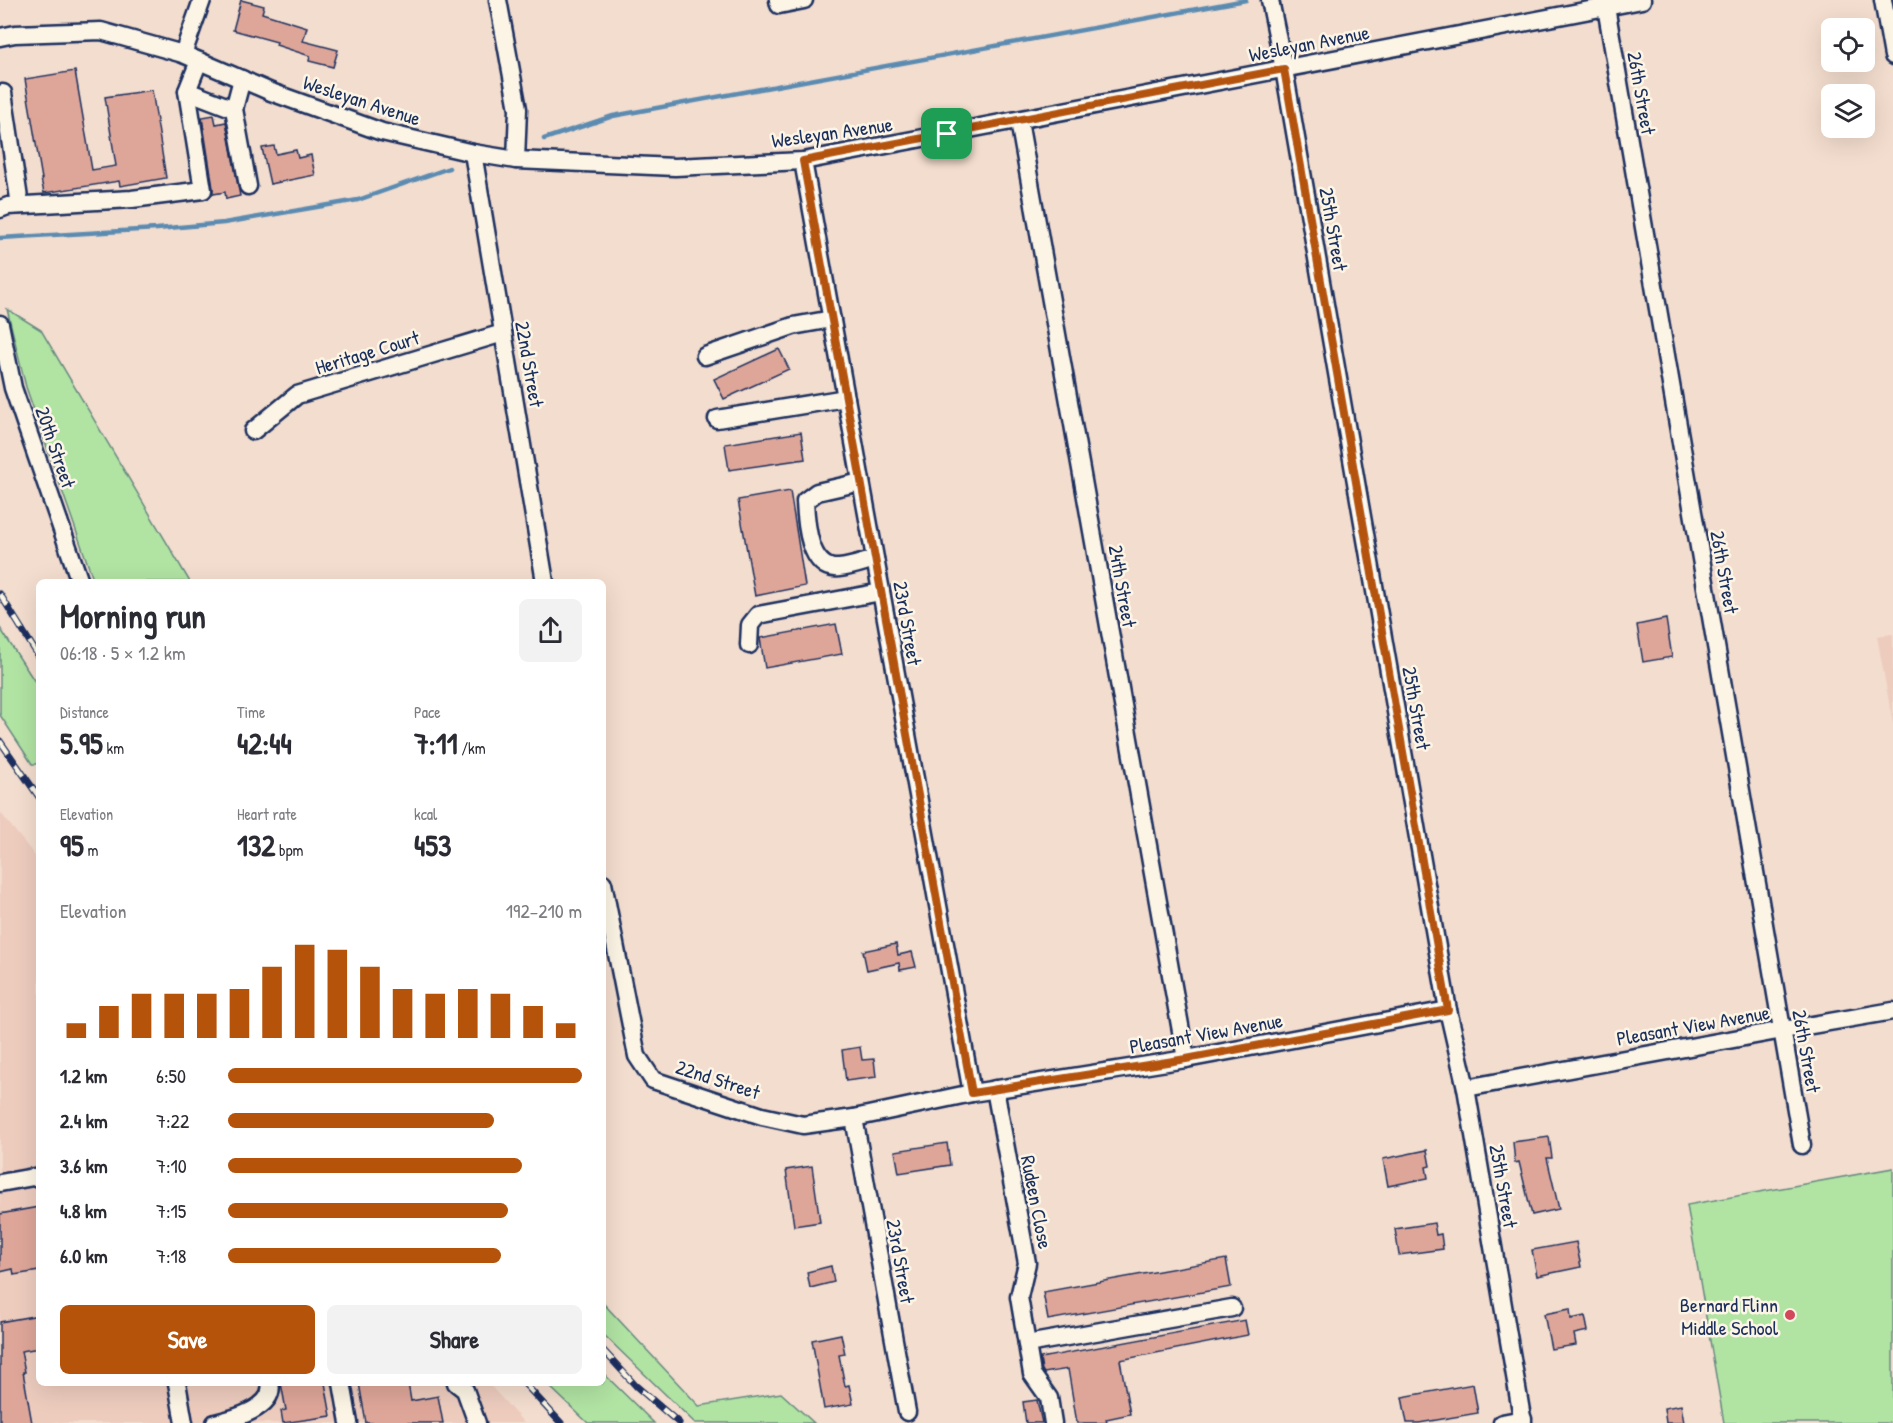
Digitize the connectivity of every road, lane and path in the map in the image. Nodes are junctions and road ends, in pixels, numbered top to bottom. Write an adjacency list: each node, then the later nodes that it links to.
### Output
1 (201, 0): 10 (street)
2 (498, 0): 20 (street)
3 (804, 0): 7 (street)
4 (1270, 0): 13 (street, 25th Street)
5 (1642, 0): 8 (street, Wesleyan Avenue)
6 (1883, 0): 11 (street)
7 (779, 2)
8 (1606, 7): 13 (street, Wesleyan Avenue); 41 (street, 26th Street)
9 (0, 37): 10 (street, Wesleyan Avenue)
10 (183, 54): 12 (street, Wesleyan Avenue)
11 (1893, 56)
12 (199, 61): 14 (street, Wesleyan Avenue); 15 (street)
13 (1284, 69): 18 (street, Wesleyan Avenue); 39 (street, 25th Street)
14 (242, 79): 17 (street); 19 (street, Wesleyan Avenue)
15 (187, 92): 17 (street); 23 (street)
16 (3, 93): 23 (street)
17 (234, 109): 22 (street)
18 (1019, 121): 21 (street, Wesleyan Avenue); 42 (street, 24th Street)
19 (473, 153): 20 (street, Wesleyan Avenue); 27 (street, 22nd Street)
20 (516, 160): 21 (street, Wesleyan Avenue)
21 (803, 161): 25 (street, 23rd Street)
22 (248, 186)
23 (20, 206): 24 (street)
24 (0, 209)
25 (832, 319): 28 (street); 29 (street, 23rd Street)
26 (0, 324): 34 (street, 20th Street)
27 (503, 333): 31 (street, Heritage Court); 35 (street, 22nd Street)
28 (705, 356)
29 (846, 398): 30 (street); 32 (street, 23rd Street)
30 (717, 419)
31 (253, 431)
32 (861, 482): 33 (street, 23rd Street); 33 (street)
33 (875, 559): 36 (street, 23rd Street)
34 (79, 579)
35 (544, 579)
36 (881, 592): 37 (street); 45 (street, 23rd Street)
37 (749, 645)
38 (606, 898): 46 (street, 22nd Street)
39 (1448, 1010): 42 (street, Pleasant View Avenue); 43 (street, 25th Street)
40 (1893, 1011): 41 (street, Pleasant View Avenue)
41 (1783, 1030): 43 (street, Pleasant View Avenue); 47 (street, 26th Street)
42 (1186, 1059): 44 (street, Pleasant View Avenue)
43 (1466, 1088): 57 (street, 25th Street)
44 (994, 1089): 45 (street, Pleasant View Avenue); 51 (street, Rudeen Close)
45 (972, 1093): 46 (street, 22nd Street)
46 (854, 1118): 56 (street, 23rd Street)
47 (1802, 1145)
48 (36, 1177): 49 (street)
49 (0, 1183)
50 (1232, 1308): 51 (street)
51 (1027, 1344): 62 (street, Rudeen Close)
52 (178, 1386): 58 (street)
53 (271, 1386): 59 (street)
54 (343, 1386): 60 (street)
55 (460, 1386): 61 (street)
56 (906, 1413)
57 (1523, 1421): 63 (street)
58 (184, 1423)
59 (215, 1423)
60 (349, 1423)
61 (477, 1423)
62 (1053, 1423)
63 (1502, 1423)

